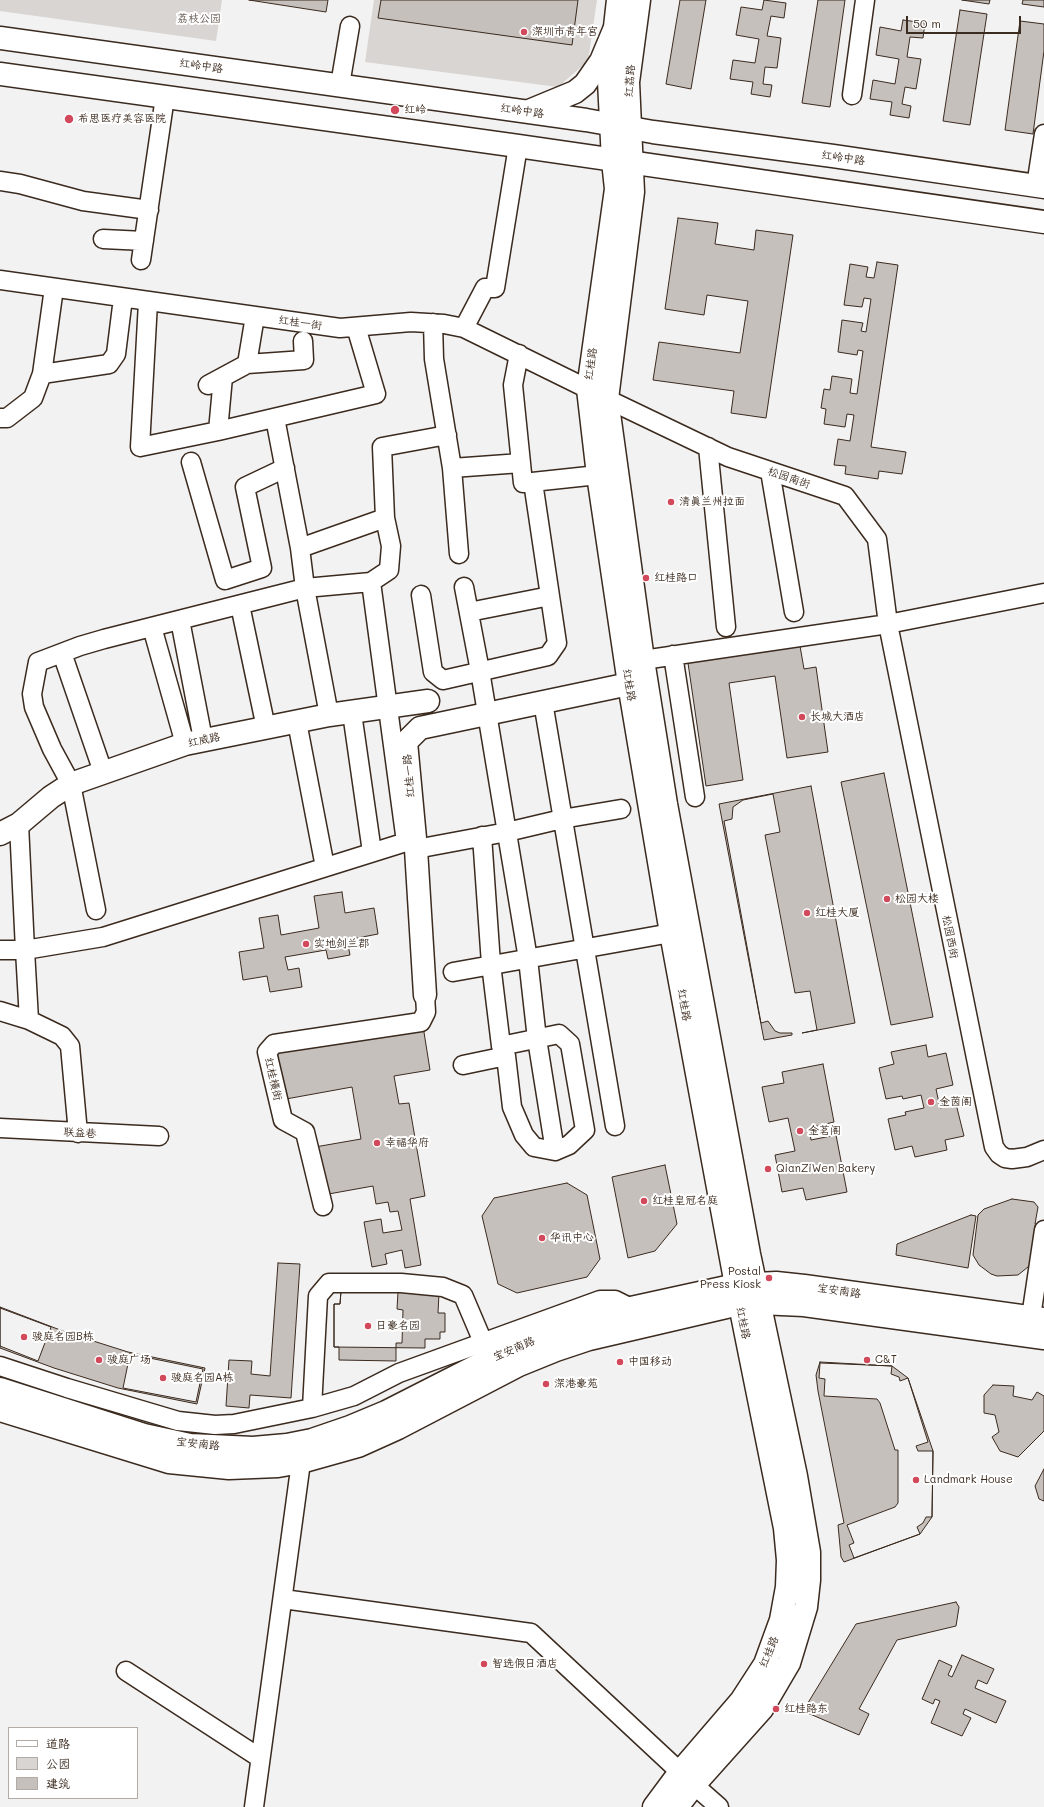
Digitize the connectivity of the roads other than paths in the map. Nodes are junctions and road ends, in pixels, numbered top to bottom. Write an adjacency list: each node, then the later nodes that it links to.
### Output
1 (618, 0): 5 (main road, 红荔路)
2 (639, 0): 12 (main road, 红荔路)
3 (866, 0): 9 (street)
4 (350, 26): 8 (street)
5 (614, 30): 11 (main road); 12 (main road, 红荔路)
6 (0, 38): 8 (main road, 红岭中路)
7 (0, 74): 10 (main road)
8 (340, 85): 11 (main road, 红岭中路)
9 (852, 95)
10 (165, 97): 14 (main road); 18 (street)
11 (528, 111): 12 (main road, 红岭中路)
12 (620, 127): 15 (main road, 红荔路); 17 (main road, 红岭中路)
13 (1044, 134): 17 (street)
14 (518, 146): 15 (main road); 30 (street)
15 (622, 162): 19 (main road); 35 (main road, 红桂路); 36 (main road, 红桂路)
16 (0, 181): 18 (street)
17 (1040, 186)
18 (149, 210): 21 (street)
19 (1044, 222)
20 (103, 239): 21 (street)
21 (144, 241): 22 (street)
22 (141, 260)
23 (0, 280): 24 (street, 红桂一街)
24 (54, 288): 25 (street, 红桂一街); 34 (street)
25 (124, 298): 26 (street, 红桂一街); 34 (street)
26 (148, 302): 27 (street, 红桂一街); 39 (street)
27 (255, 316): 29 (street, 红桂一街); 33 (street)
28 (433, 323): 29 (street, 红桂一街); 30 (street, 红桂一街); 40 (street)
29 (356, 326): 38 (street)
30 (464, 328): 32 (street, 红桂一街)
31 (303, 341): 33 (street)
32 (518, 354): 35 (street, 红桂一街); 43 (street)
33 (247, 364): 39 (street)
34 (42, 374): 37 (street)
35 (588, 389): 47 (main road, 红桂路)
36 (607, 399): 41 (street, 松园南街); 67 (main road, 红桂路)
37 (0, 418)
38 (275, 418): 39 (street); 44 (street)
39 (218, 431)
40 (447, 435): 45 (street); 49 (street)
41 (708, 447): 46 (street, 松园南街); 64 (street)
42 (190, 462): 44 (street)
43 (521, 463): 45 (street); 48 (street)
44 (285, 468): 50 (street)
45 (452, 468): 51 (street)
46 (770, 471): 60 (street); 62 (street, 松园南街)
47 (598, 475): 48 (street); 69 (main road, 红桂路)
48 (533, 482): 57 (street)
49 (385, 518): 50 (street); 52 (street)
50 (300, 548): 54 (street)
51 (459, 554)
52 (371, 582): 54 (street); 72 (street)
53 (464, 587): 59 (street)
54 (305, 588): 58 (street); 75 (street)
55 (1044, 594): 62 (street)
56 (421, 595): 68 (street)
57 (550, 596): 59 (street); 68 (street)
58 (240, 605): 61 (street); 77 (street)
59 (469, 612): 68 (street)
60 (794, 612)
61 (180, 620): 63 (street); 78 (street)
62 (888, 624): 66 (street); 110 (street, 松园西街)
63 (152, 627): 65 (street); 79 (street)
64 (726, 627)
65 (62, 653): 80 (street); 81 (street)
66 (672, 655): 67 (street); 82 (street)
67 (642, 660): 114 (main road, 红桂路)
68 (480, 671): 74 (street)
69 (629, 684): 71 (main road, 红桂一路); 93 (main road, 红桂路)
70 (428, 701): 72 (main road, 红威路)
71 (543, 702): 74 (main road, 红桂一路); 84 (street)
72 (388, 708): 73 (main road, 红威路); 90 (street)
73 (352, 712): 75 (main road, 红威路); 90 (street)
74 (486, 714): 86 (street); 89 (main road, 红桂一路)
75 (329, 716): 76 (main road, 红威路)
76 (298, 722): 77 (main road, 红威路); 91 (street)
77 (266, 728): 79 (main road, 红威路)
78 (201, 729)
79 (185, 744): 80 (main road, 红威路)
80 (103, 772): 81 (main road, 红威路)
81 (71, 784): 85 (main road, 红威路); 92 (street)
82 (695, 797)
83 (621, 810): 84 (street)
84 (562, 819): 86 (street); 94 (street)
85 (19, 824): 87 (main road, 红威路); 96 (street)
86 (506, 832): 88 (street); 97 (street)
87 (0, 834)
88 (482, 836): 89 (street); 98 (street)
89 (416, 849): 100 (main road, 红桂一路)
90 (372, 852): 91 (street)
91 (325, 867): 96 (street)
92 (96, 910)
93 (671, 933): 94 (street); 114 (main road, 红桂路)
94 (584, 948): 97 (street); 106 (street)
95 (0, 950): 96 (street)
96 (25, 950): 102 (street)
97 (528, 959): 98 (street); 103 (street)
98 (491, 964): 99 (street); 104 (street)
99 (453, 972)
100 (425, 995): 112 (street, 红桂横街)
101 (0, 1011): 102 (street)
102 (30, 1020): 108 (street)
103 (537, 1039): 104 (street); 111 (street); 111 (street)
104 (503, 1051): 105 (street); 111 (street)
105 (463, 1065)
106 (615, 1126)
107 (0, 1128): 108 (street, 联益巷)
108 (78, 1133): 109 (street, 联益巷)
109 (159, 1136)
110 (1044, 1150)
111 (555, 1152)
112 (323, 1206)
113 (1044, 1230): 116 (street)
114 (747, 1294): 115 (main road, 宝安南路); 116 (main road, 宝安南路); 117 (main road, 宝安南路); 125 (main road, 宝安南路); 129 (main road, 红桂路)
115 (631, 1308): 118 (street); 124 (main road, 宝安南路)
116 (1038, 1318)
117 (1044, 1338)
118 (483, 1342): 121 (street); 121 (street)
119 (0, 1366): 123 (street)
120 (0, 1389): 124 (main road, 宝安南路)
121 (312, 1408): 123 (street)
122 (0, 1410): 125 (main road, 宝安南路)
123 (234, 1424): 124 (street)
124 (203, 1446)
125 (301, 1462): 126 (street)
126 (283, 1599): 128 (street); 129 (street)
127 (126, 1671): 128 (street)
128 (260, 1758): 130 (street)
129 (687, 1779): 131 (main road, 红桂路); 132 (main road, 红桂路); 133 (street)
130 (254, 1807)
131 (654, 1807)
132 (677, 1807)
133 (719, 1807)

